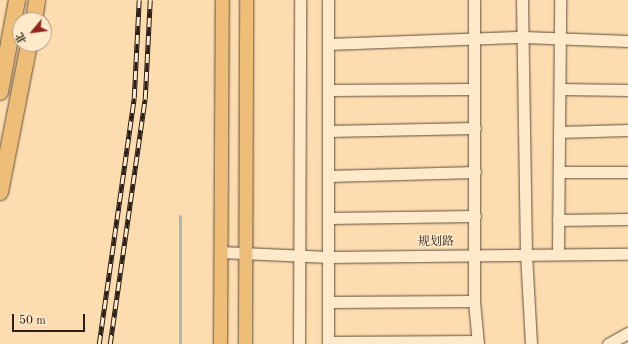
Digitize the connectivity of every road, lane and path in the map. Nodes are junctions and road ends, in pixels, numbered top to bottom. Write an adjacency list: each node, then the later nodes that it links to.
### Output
1 (17, 0): 21 (highway)
2 (37, 0): 10 (highway)
3 (222, 0): 35 (main road)
4 (246, 0): 36 (main road)
5 (300, 0): 37 (street)
6 (328, 0): 15 (street)
7 (474, 0): 12 (street)
8 (522, 0): 11 (street)
9 (560, 0): 13 (street)
10 (35, 12)
11 (523, 37): 12 (street); 13 (street); 38 (street)
12 (474, 40): 15 (street); 17 (street)
13 (560, 40): 14 (street); 18 (street)
14 (628, 41)
15 (328, 44): 19 (street)
16 (27, 52): 30 (highway)
17 (474, 89): 19 (street); 22 (street)
18 (560, 89): 20 (street); 25 (street)
19 (328, 90): 24 (street)
20 (628, 90)
21 (0, 92)
22 (475, 128): 24 (street); 26 (street)
23 (628, 130): 25 (street)
24 (328, 131): 29 (street)
25 (559, 132): 27 (street)
26 (475, 172): 29 (street); 31 (street)
27 (559, 172): 28 (street); 34 (street)
28 (628, 172)
29 (328, 176): 32 (street)
30 (0, 192)
31 (475, 216): 32 (street); 41 (street)
32 (328, 218): 42 (street)
33 (628, 219): 34 (street)
34 (558, 220): 39 (street)
35 (221, 252): 36 (street, 规划路); 48 (main road)
36 (245, 252): 37 (street, 规划路); 49 (main road)
37 (298, 254): 42 (street, 规划路); 50 (street)
38 (526, 254): 39 (street, 规划路); 41 (street, 规划路); 51 (street)
39 (558, 254): 40 (street, 规划路)
40 (628, 254)
41 (475, 256): 42 (street, 规划路); 43 (street)
42 (328, 257): 44 (street)
43 (474, 301): 44 (street); 46 (street)
44 (328, 302): 47 (street)
45 (628, 333): 52 (street)
46 (477, 342): 47 (street)
47 (328, 343)
48 (220, 344)
49 (245, 344)
50 (299, 344)
51 (531, 344)
52 (608, 344)

